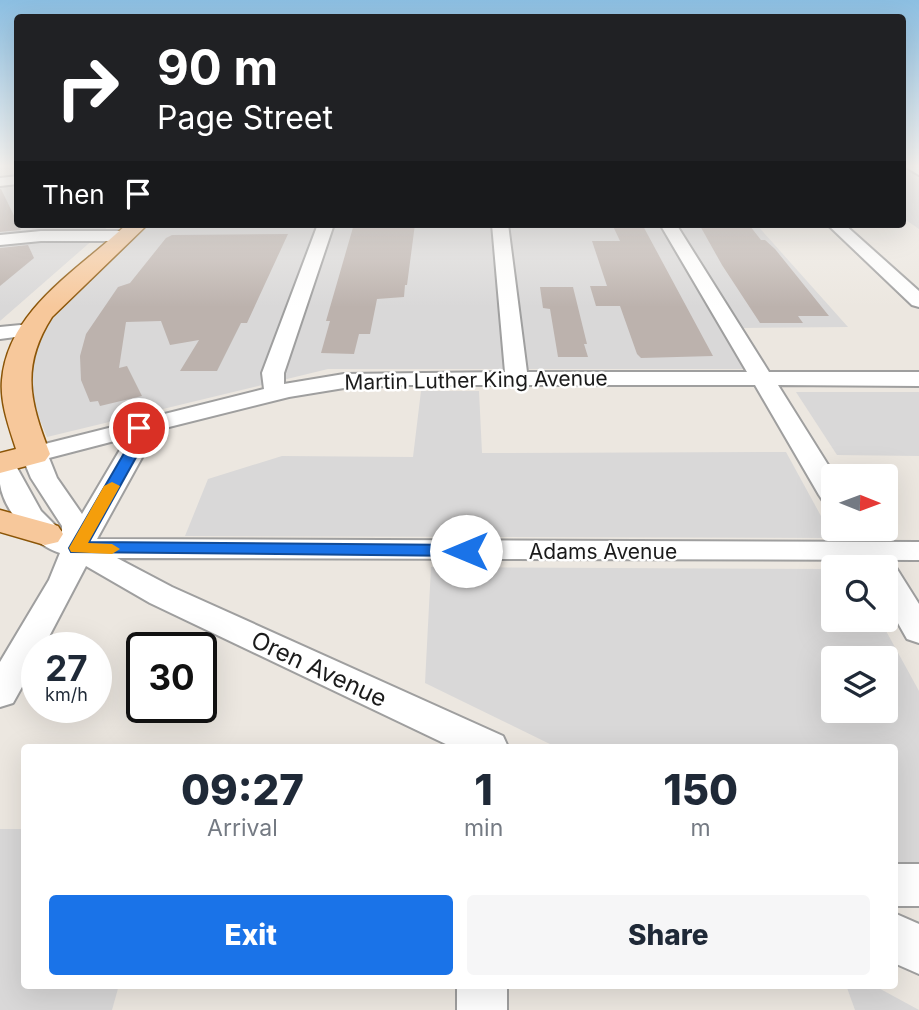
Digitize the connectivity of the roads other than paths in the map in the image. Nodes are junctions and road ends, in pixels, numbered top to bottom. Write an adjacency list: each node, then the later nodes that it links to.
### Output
1 (325, 228): 13 (street)
2 (500, 228): 10 (street)
3 (670, 228): 11 (street)
4 (839, 228): 7 (street)
5 (122, 230): 6 (street); 8 (main road); 9 (main road)
6 (0, 240)
7 (919, 301)
8 (31, 330): 9 (street); 15 (main road)
9 (2, 335)
10 (517, 379): 11 (street, Martin Luther King Avenue); 13 (street, Martin Luther King Avenue)
11 (761, 379): 12 (street, Martin Luther King Avenue); 17 (street)
12 (919, 379)
13 (278, 393): 14 (street, Martin Luther King Avenue)
14 (139, 428): 15 (street, Martin Luther King Avenue); 19 (street)
15 (34, 454): 16 (main road, Martin Luther King Avenue); 19 (street)
16 (1, 461): 19 (street, Oren Avenue)
17 (821, 476)
18 (0, 521): 19 (main road)
19 (61, 541): 21 (street, Adams Avenue); 25 (street); 26 (street, Oren Avenue)
20 (919, 551): 22 (street, Adams Avenue)
21 (821, 555)
22 (881, 555)
23 (898, 597): 24 (street)
24 (919, 631)
25 (0, 693)
26 (478, 744)
27 (898, 885): 28 (street)
28 (919, 885)
29 (898, 939): 30 (street)
30 (919, 950)
31 (482, 989): 32 (street)
32 (482, 1010)

